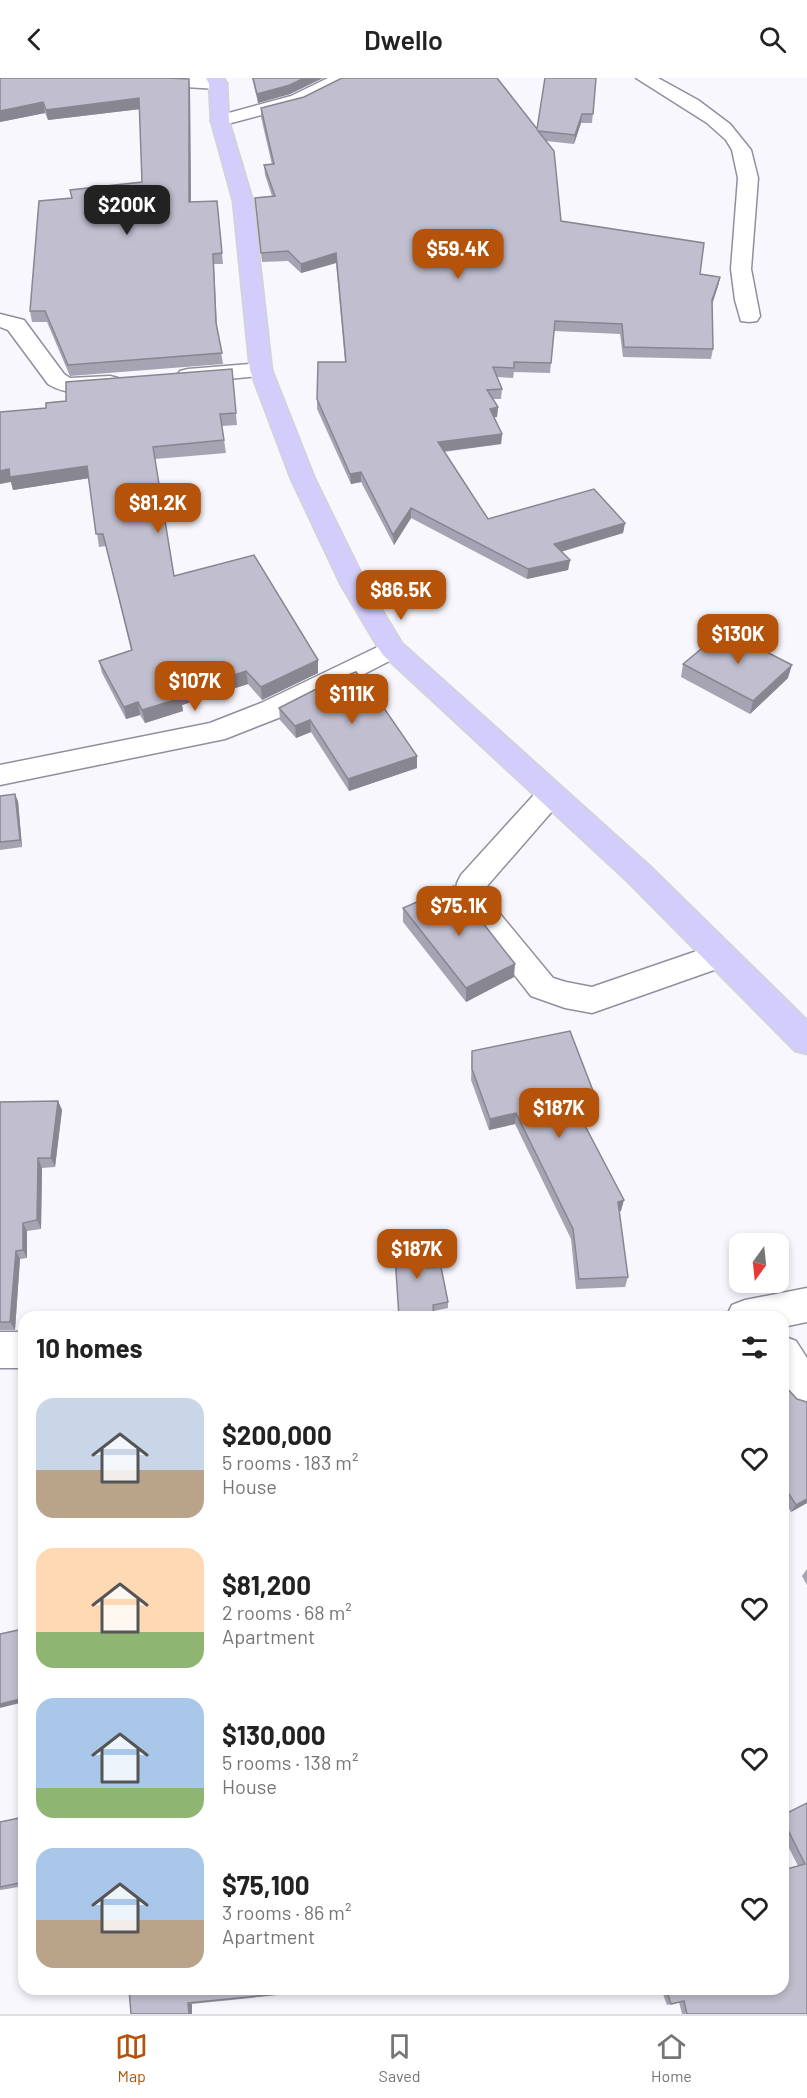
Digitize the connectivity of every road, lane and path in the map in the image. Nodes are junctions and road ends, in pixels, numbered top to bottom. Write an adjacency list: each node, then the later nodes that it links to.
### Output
1 (119, 78): 4 (street)
2 (342, 78): 5 (street)
3 (645, 78): 6 (street)
4 (216, 81): 5 (main road)
5 (220, 122): 8 (main road)
6 (749, 316)
7 (0, 320): 10 (street)
8 (261, 370): 9 (street); 11 (main road)
9 (168, 378)
10 (132, 381)
11 (392, 649): 12 (street); 13 (main road)
12 (0, 775)
13 (551, 794): 14 (main road); 14 (street)
14 (720, 955): 15 (main road)
15 (807, 1041)
16 (807, 1305): 17 (street)
17 (779, 1311)
18 (0, 1350): 19 (street)
19 (18, 1350)
20 (789, 1364): 21 (street)
21 (807, 1392)

